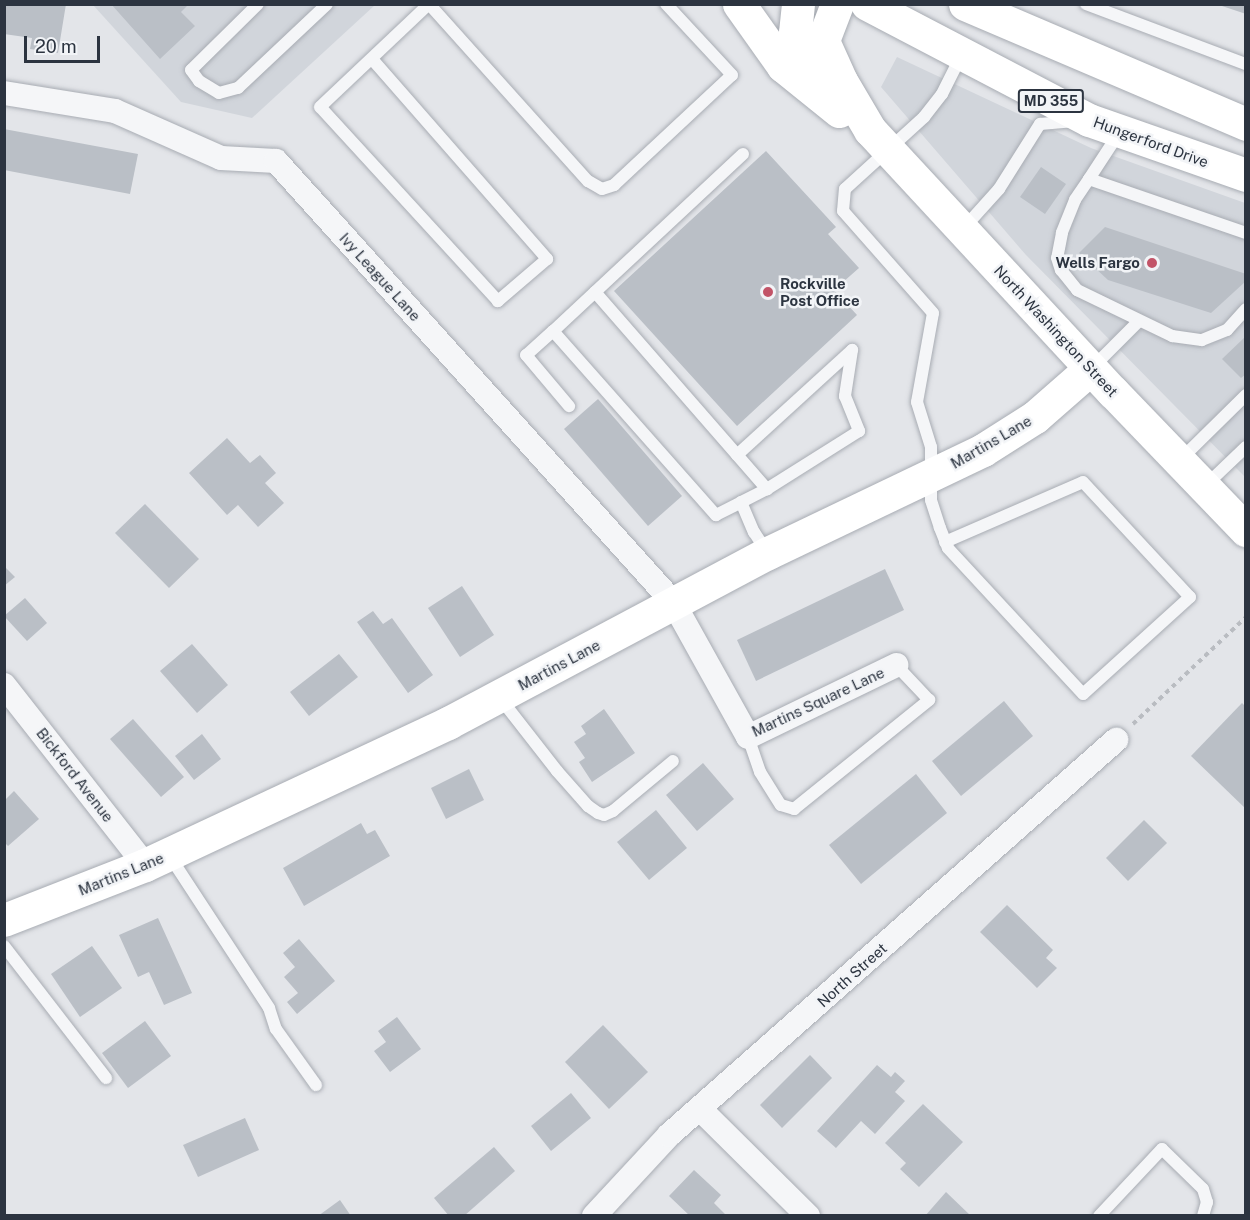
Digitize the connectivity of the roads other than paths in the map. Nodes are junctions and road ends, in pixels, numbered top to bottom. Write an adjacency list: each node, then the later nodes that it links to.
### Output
1 (258, 4): 2 (lane)
2 (327, 4)
3 (666, 4): 10 (lane)
4 (739, 4): 15 (street)
5 (798, 4): 15 (street, North Washington Street)
6 (837, 4): 19 (street, North Washington Street)
7 (867, 4): 11 (street, Hungerford Drive / MD 355)
8 (965, 4): 17 (street)
9 (1086, 4): 13 (lane)
10 (428, 5): 12 (lane)
11 (962, 55): 16 (street, Hungerford Drive / MD 355); 19 (lane)
12 (372, 59): 12 (lane)
13 (1245, 64)
14 (4, 93): 42 (street, Ivy League Lane)
15 (838, 111): 19 (street, North Washington Street)
16 (1089, 120): 18 (street, Hungerford Drive / MD 355); 23 (lane)
17 (1245, 124)
18 (1120, 132): 21 (street, Hungerford Drive / MD 355); 22 (lane)
19 (879, 140): 23 (street, North Washington Street); 35 (lane)
20 (743, 154): 25 (lane)
21 (1245, 175)
22 (1089, 179): 24 (lane); 27 (lane)
23 (962, 230): 29 (street, North Washington Street)
24 (1245, 233)
25 (595, 292): 28 (lane); 33 (lane)
26 (1245, 309): 27 (lane)
27 (1139, 321): 29 (lane)
28 (553, 331): 31 (lane); 38 (lane)
29 (1091, 369): 34 (street, North Washington Street); 35 (street, Martins Lane)
30 (1245, 395): 34 (lane)
31 (569, 406)
32 (1245, 447): 36 (lane)
33 (737, 455): 37 (lane); 37 (lane)
34 (1179, 461): 36 (street, North Washington Street)
35 (931, 476): 40 (lane); 41 (street, Martins Lane)
36 (1204, 487): 39 (street, North Washington Street)
37 (767, 489): 38 (lane)
38 (741, 502): 41 (lane)
39 (1245, 530)
40 (945, 542): 40 (lane)
41 (768, 553): 42 (street, Martins Lane)
42 (673, 602): 45 (street, Martins Lane); 46 (street, Martins Square Lane)
43 (896, 665): 46 (street, Martins Square Lane); 46 (lane)
44 (4, 685): 49 (street, Bickford Avenue)
45 (499, 698): 48 (lane); 49 (street, Martins Lane)
46 (748, 737)
47 (1116, 741): 54 (street, North Street)
48 (673, 761)
49 (157, 860): 50 (street, Martins Lane); 53 (lane)
50 (4, 920)
51 (4, 946): 52 (lane)
52 (106, 1078)
53 (316, 1085)
54 (700, 1109): 55 (street, North Street); 56 (street)
55 (594, 1215)
56 (808, 1215)
57 (1099, 1215): 58 (lane)
58 (1203, 1215)

